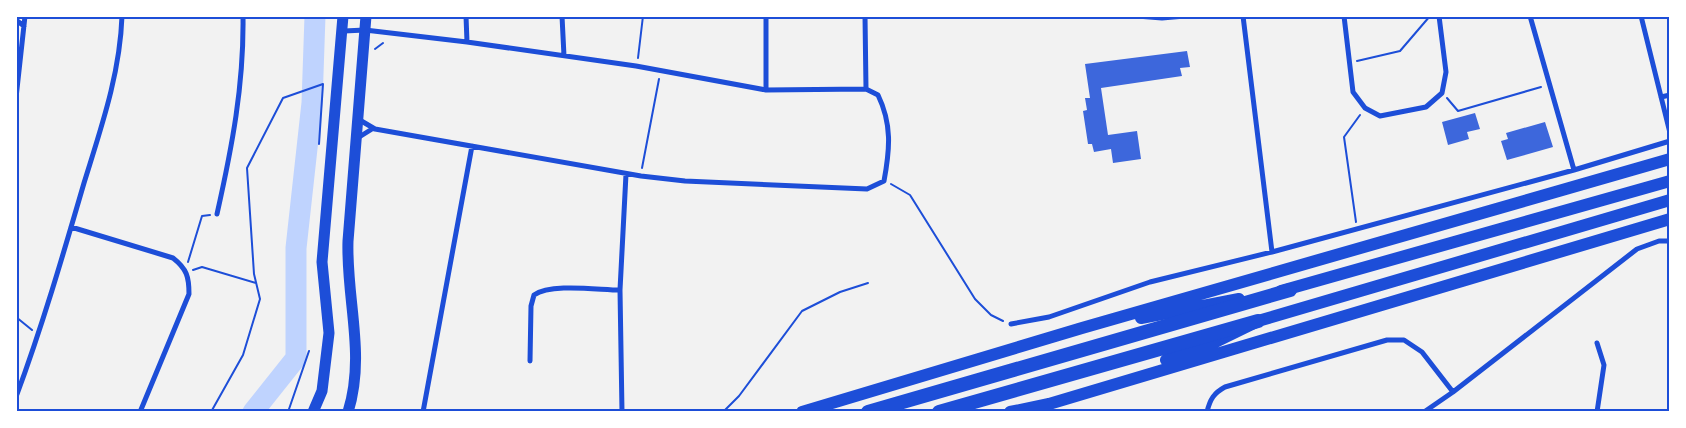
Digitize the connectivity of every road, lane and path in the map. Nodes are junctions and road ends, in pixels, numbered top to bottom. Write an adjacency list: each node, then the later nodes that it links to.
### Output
1 (25, 16): 20 (street)
2 (122, 16): 53 (street)
3 (243, 16): 50 (street)
4 (343, 16): 22 (main road)
5 (366, 16): 21 (main road)
6 (466, 16): 23 (street)
7 (562, 16): 24 (street)
8 (644, 16): 26 (path)
9 (766, 16): 31 (street)
10 (864, 16): 30 (street)
11 (1137, 16): 12 (street)
12 (1185, 16)
13 (1243, 16): 56 (street)
14 (1344, 16): 25 (street)
15 (1430, 16): 25 (path)
16 (1439, 16): 32 (street)
17 (1530, 16): 29 (street)
18 (1640, 16): 34 (street)
19 (16, 20): 20 (street)
20 (24, 26): 35 (street)
21 (365, 30): 22 (street); 23 (street); 37 (main road)
22 (344, 31): 77 (main road)
23 (468, 42): 24 (street)
24 (564, 56): 26 (street)
25 (1349, 63): 36 (street)
26 (636, 66): 27 (street)
27 (660, 72): 31 (street); 46 (path)
28 (323, 84): 60 (path)
29 (1549, 85): 32 (path); 44 (street)
30 (866, 89): 31 (street); 47 (street)
31 (766, 90)
32 (1442, 93): 36 (street)
33 (1670, 95): 34 (street)
34 (1661, 97): 39 (street)
35 (16, 98)
36 (1364, 108): 54 (path)
37 (358, 119): 38 (street); 40 (main road)
38 (372, 129): 40 (street); 42 (street)
39 (1670, 133)
40 (355, 140): 78 (main road)
41 (1670, 141): 44 (street)
42 (472, 146): 45 (street); 79 (street)
43 (1670, 159): 66 (highway)
44 (1574, 170): 54 (street)
45 (626, 174): 46 (street); 61 (street)
46 (641, 176): 47 (street)
47 (884, 181): 65 (path)
48 (1670, 181): 62 (highway)
49 (1670, 200): 64 (highway)
50 (217, 214)
51 (202, 216): 57 (path)
52 (1670, 219): 73 (highway)
53 (71, 227): 58 (street); 67 (street)
54 (1357, 229): 56 (street)
55 (1670, 241): 71 (street)
56 (1272, 252): 65 (street)
57 (191, 257)
58 (186, 272): 60 (path); 74 (street)
59 (868, 282): 81 (path)
60 (256, 283): 75 (path)
61 (620, 290): 70 (street); 80 (street)
62 (1290, 290): 66 (highway); 83 (highway)
63 (16, 317): 67 (path)
64 (1258, 321): 73 (highway); 84 (highway)
65 (1011, 324)
66 (1082, 328): 82 (highway)
67 (38, 334): 72 (street)
68 (1597, 343): 88 (street)
69 (309, 351): 76 (path)
70 (530, 360)
71 (1452, 392): 86 (street); 87 (street)
72 (16, 397)
73 (1049, 404): 85 (highway)
74 (140, 412)
75 (211, 412)
76 (288, 412)
77 (313, 412)
78 (348, 412)
79 (423, 412)
80 (622, 412)
81 (723, 412)
82 (802, 412)
83 (868, 412)
84 (939, 412)
85 (1010, 412)
86 (1206, 412)
87 (1424, 412)
88 (1597, 412)

